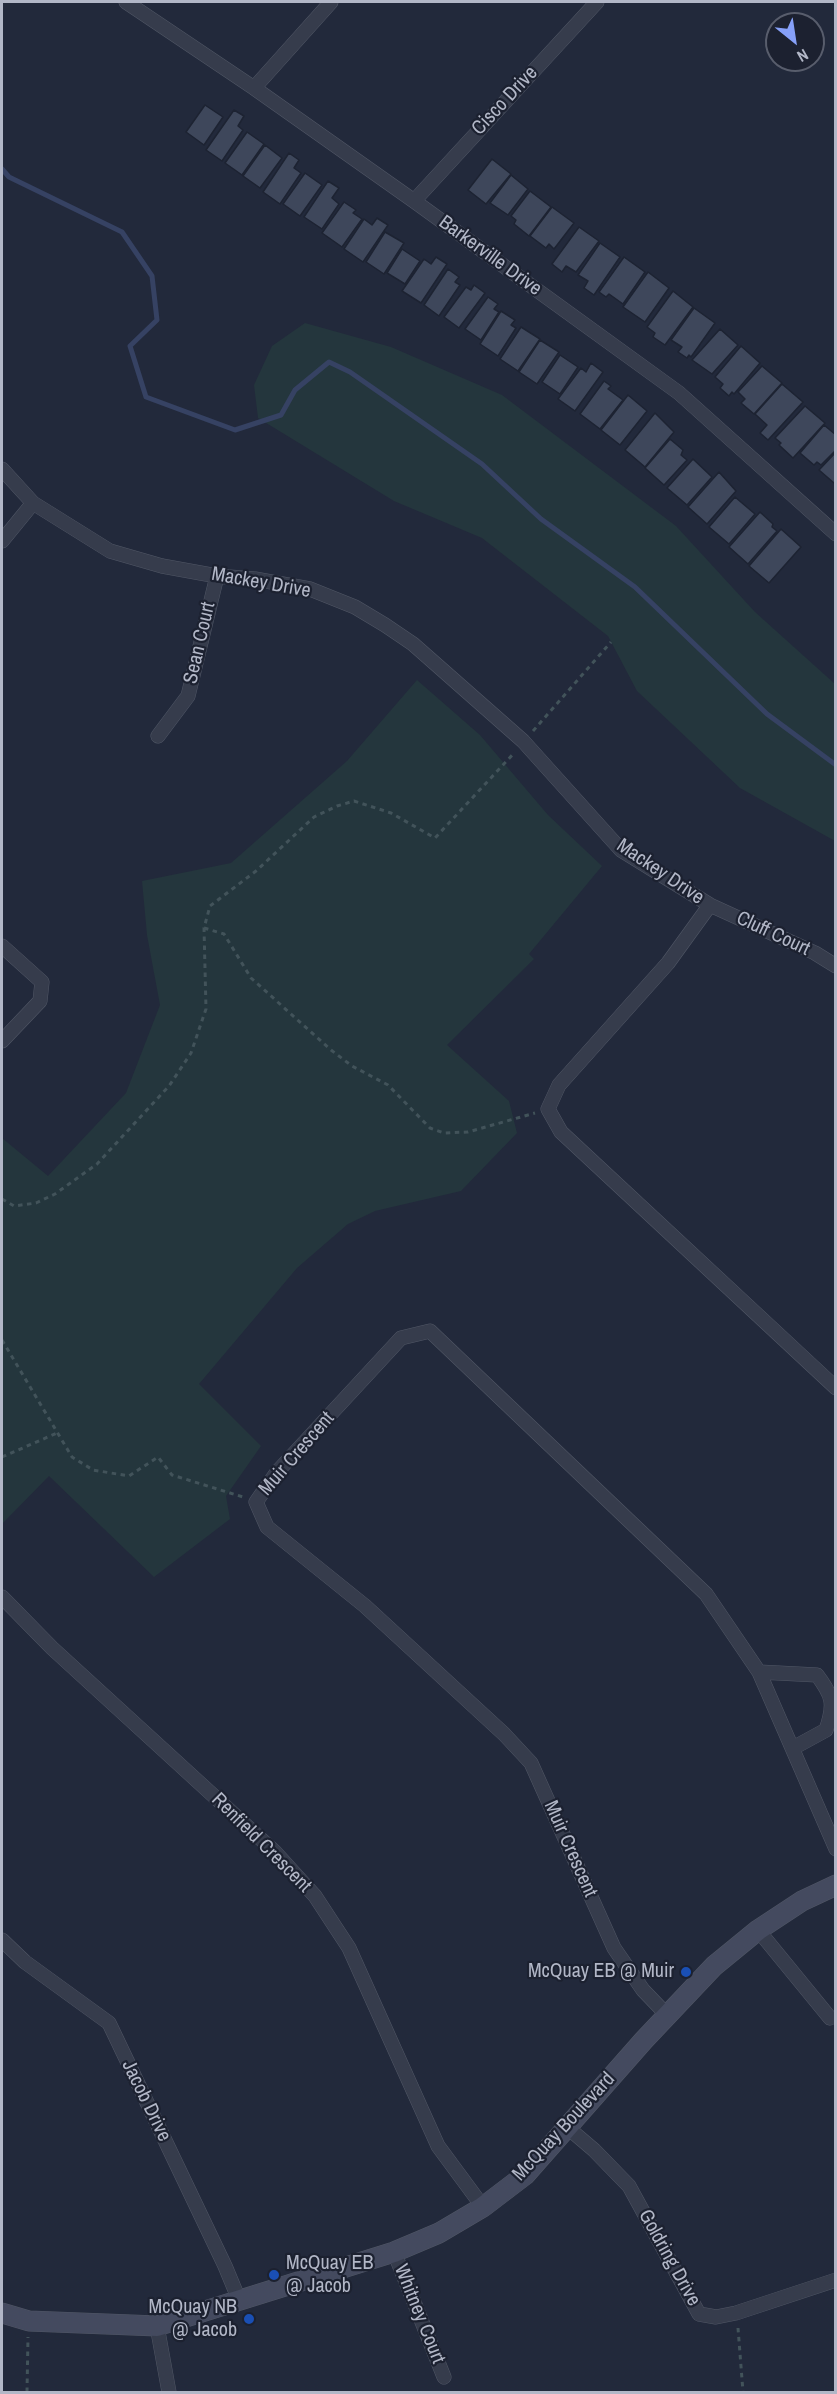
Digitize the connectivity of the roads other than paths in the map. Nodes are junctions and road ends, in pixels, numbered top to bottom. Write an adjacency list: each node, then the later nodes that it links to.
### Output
1 (126, 2): 4 (street, Barkerville Drive)
2 (331, 2): 4 (street)
3 (597, 2): 5 (street, Cisco Drive)
4 (254, 88): 5 (street, Barkerville Drive)
5 (414, 201): 8 (street, Barkerville Drive)
6 (2, 469): 7 (street, Mackey Drive)
7 (33, 503): 9 (street); 10 (street, Mackey Drive)
8 (836, 534)
9 (2, 541)
10 (217, 576): 11 (street, Sean Court); 12 (street, Mackey Drive)
11 (158, 736)
12 (710, 905): 14 (street, Cluff Court); 16 (street, Mackey Drive)
13 (2, 946): 15 (street)
14 (836, 966)
15 (2, 1041)
16 (836, 1388)
17 (2, 1597): 27 (street, Renfield Crescent)
18 (759, 1672): 19 (street, Muir Crescent); 19 (street); 24 (street, Muir Crescent)
19 (793, 1748): 20 (street, Muir Crescent)
20 (836, 1849)
21 (836, 1885): 22 (street, McQuay Boulevard)
22 (759, 1930): 24 (street, McQuay Boulevard); 25 (street)
23 (2, 1940): 30 (street, Jacob Drive)
24 (667, 2015): 26 (street, McQuay Boulevard)
25 (830, 2018)
26 (567, 2127): 27 (street, McQuay Boulevard); 29 (street, Goldring Drive)
27 (483, 2207): 28 (street, McQuay Boulevard)
28 (394, 2252): 30 (street, McQuay Boulevard); 33 (street, Whitney Court)
29 (836, 2280)
30 (240, 2302): 32 (street, McQuay Boulevard)
31 (2, 2313): 32 (street, McQuay Boulevard)
32 (157, 2326): 34 (street)
33 (444, 2377)
34 (169, 2392)

